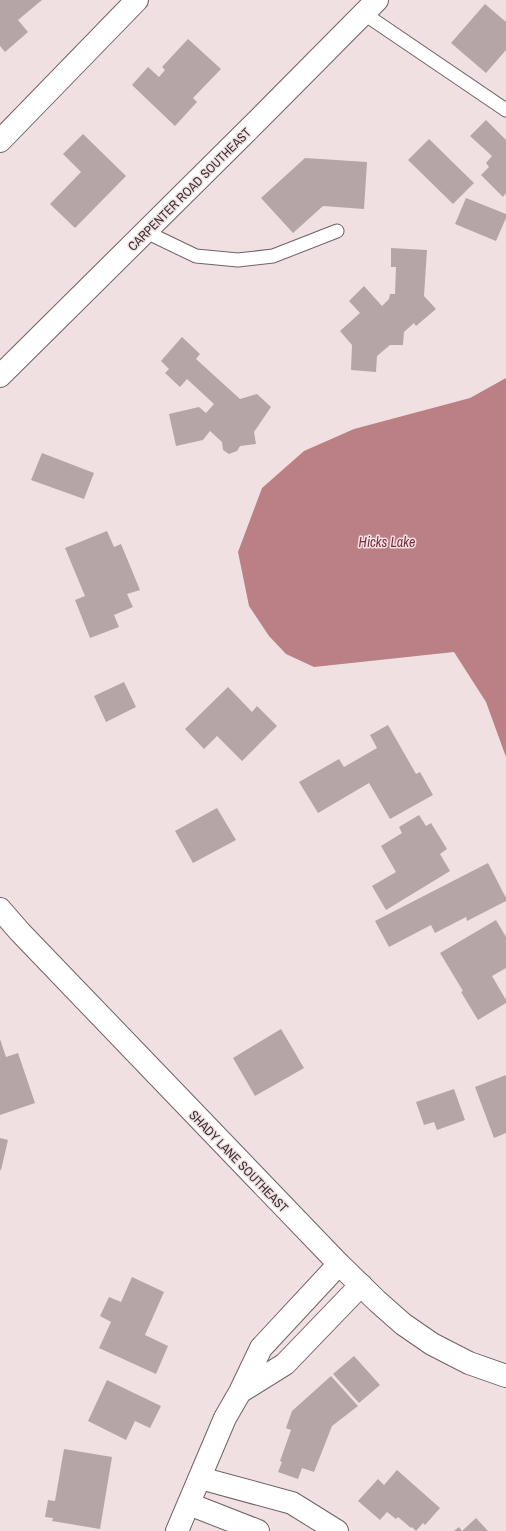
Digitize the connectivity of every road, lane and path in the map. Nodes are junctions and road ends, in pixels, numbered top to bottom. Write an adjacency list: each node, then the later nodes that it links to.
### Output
1 (137, 0): 4 (street)
2 (370, 7): 3 (lane); 6 (street, CARPENTER ROAD SOUTHEAST)
3 (506, 110)
4 (0, 141)
5 (337, 231): 6 (lane)
6 (146, 232): 7 (street, CARPENTER ROAD SOUTHEAST)
7 (0, 376)
8 (0, 909): 9 (street, SHADY LANE SOUTHEAST)
9 (339, 1264): 10 (street, SHADY LANE SOUTHEAST); 12 (street)
10 (360, 1285): 11 (street, SHADY LANE SOUTHEAST); 12 (street)
11 (506, 1376)
12 (240, 1392): 13 (street)
13 (200, 1478): 14 (street); 17 (street)
14 (189, 1504): 15 (street); 16 (street)
15 (177, 1531)
16 (258, 1531)
17 (337, 1531)

